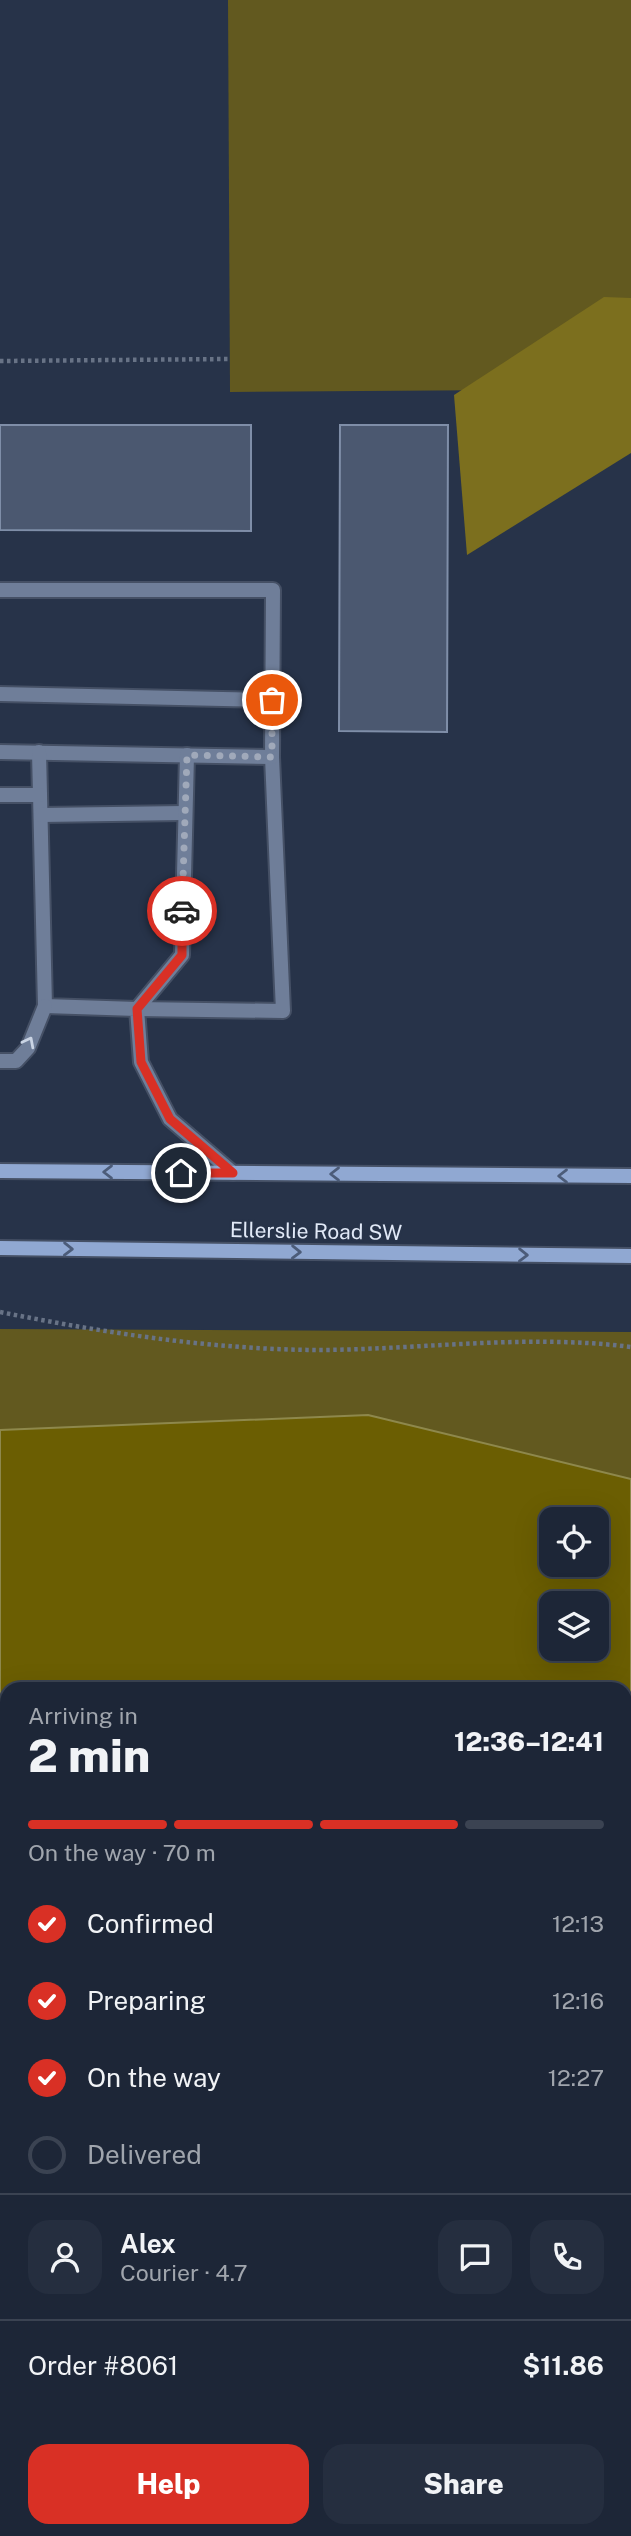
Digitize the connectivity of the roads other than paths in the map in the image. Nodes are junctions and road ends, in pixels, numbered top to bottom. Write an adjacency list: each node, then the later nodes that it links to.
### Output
1 (0, 590): 3 (street)
2 (0, 694): 3 (street)
3 (272, 700): 7 (street)
4 (0, 752): 5 (street)
5 (39, 752): 6 (street); 8 (street)
6 (187, 755): 7 (street); 10 (street)
7 (272, 757): 13 (street)
8 (40, 794): 9 (street); 11 (street)
9 (0, 795)
10 (184, 813): 11 (street); 13 (street)
11 (41, 815): 12 (street)
12 (45, 1006): 13 (street); 14 (street, one-way to 12)
13 (137, 1009): 16 (street)
14 (0, 1061)
15 (0, 1171): 16 (main road, one-way to 15)
16 (233, 1173): 17 (main road, one-way to 16)
17 (631, 1177)
18 (0, 1248): 19 (main road, Ellerslie Road SW, one-way to 19)
19 (631, 1256)

